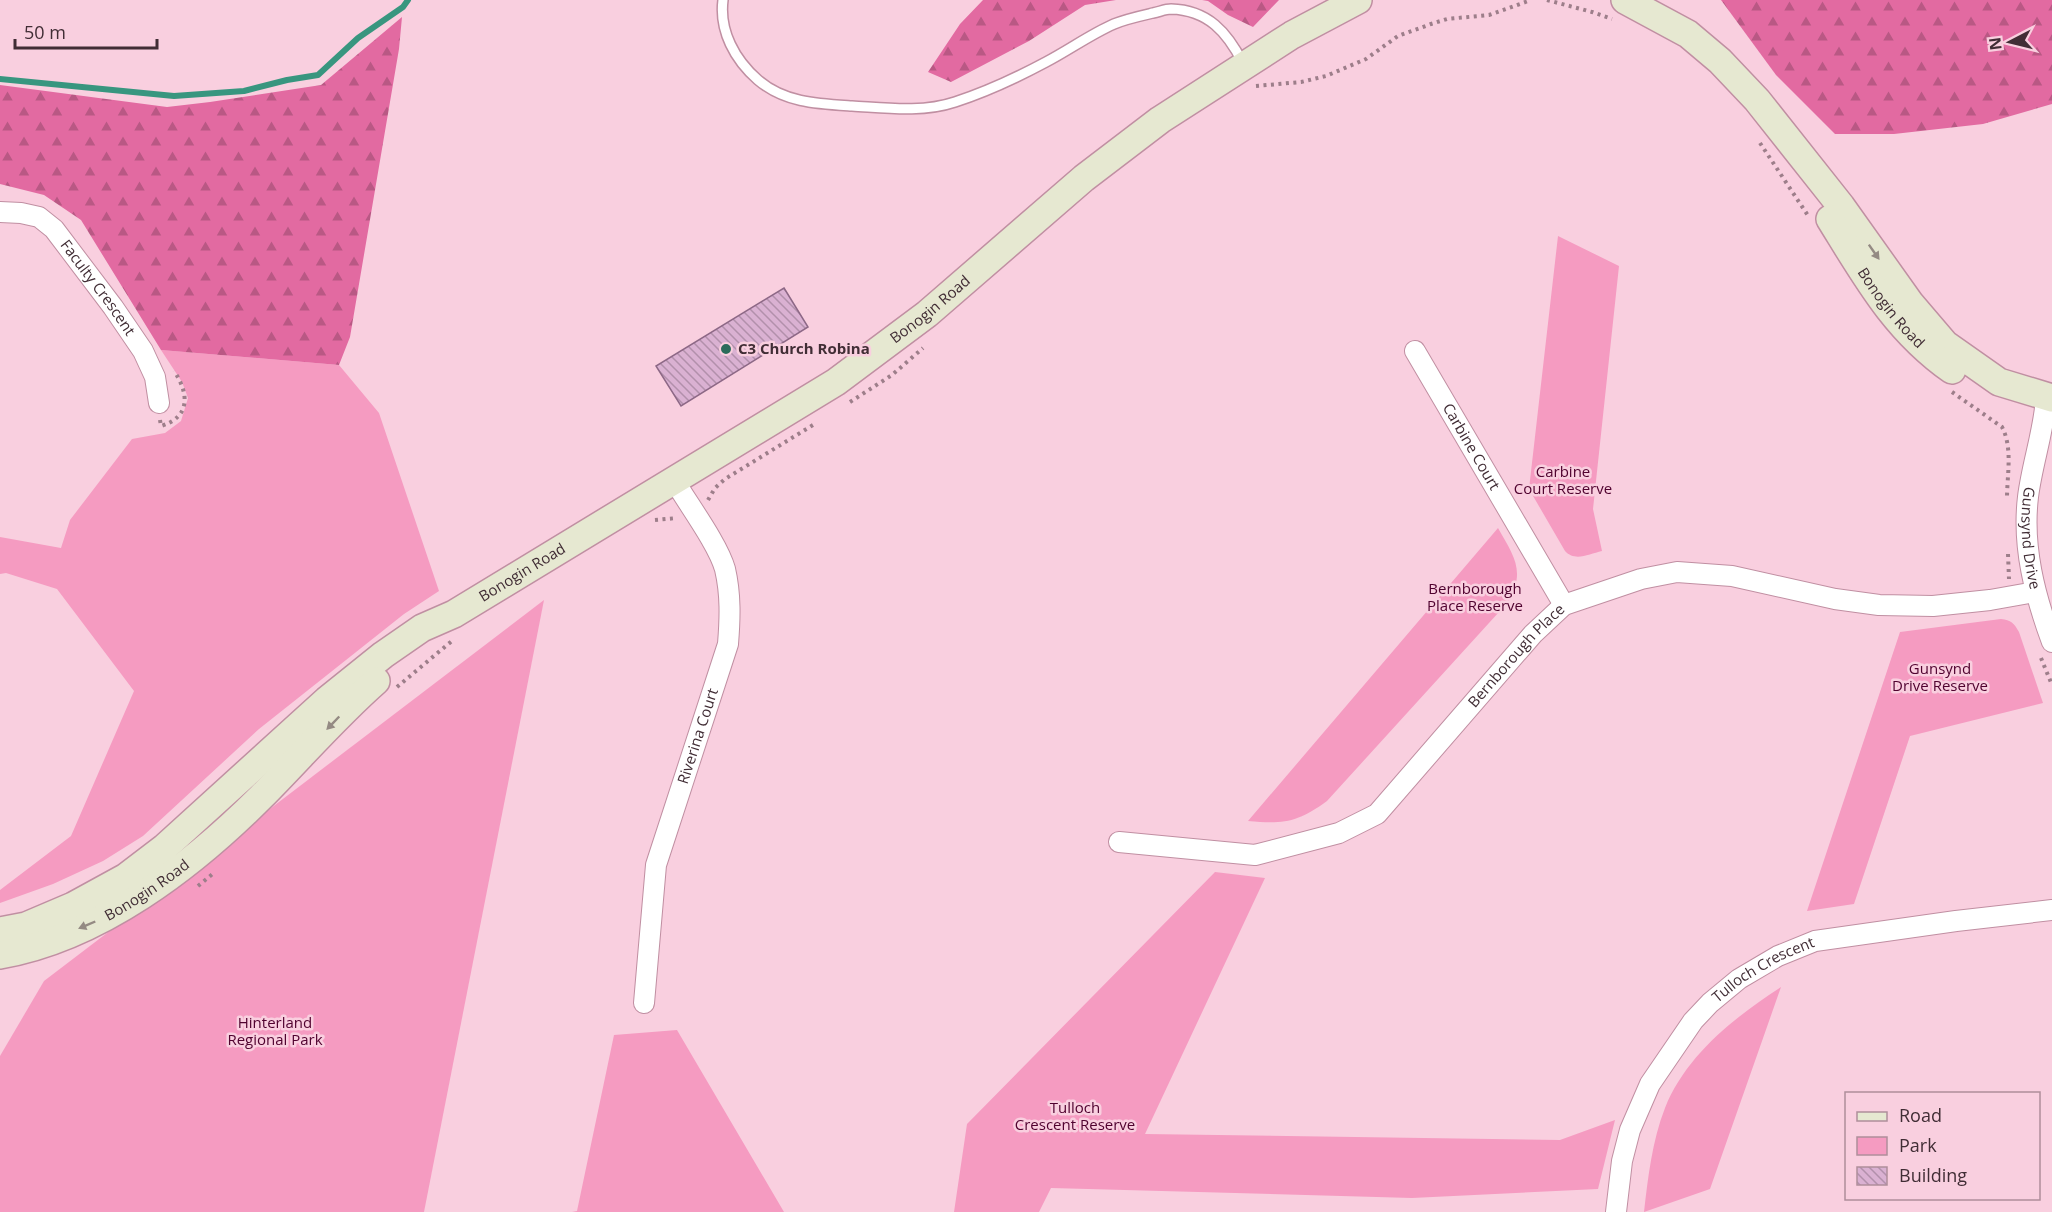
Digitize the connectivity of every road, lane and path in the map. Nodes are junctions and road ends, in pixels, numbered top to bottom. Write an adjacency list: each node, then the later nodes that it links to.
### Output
1 (723, 0): 5 (lane)
2 (1358, 0): 5 (street, Bonogin Road)
3 (1532, 0): 5 (path)
4 (1625, 0): 11 (street, Bonogin Road)
5 (1247, 76): 13 (street, Bonogin Road)
6 (0, 212): 9 (street, Faculty Crescent)
7 (924, 347): 10 (path)
8 (1415, 351): 18 (street, Carbine Court)
9 (159, 404)
10 (846, 405)
11 (2049, 406): 17 (street, Gunsynd Drive)
12 (819, 422): 14 (path)
13 (674, 480): 19 (street, Bonogin Road); 30 (street, Riverina Court)
14 (704, 502)
15 (681, 517): 16 (path)
16 (647, 524)
17 (2035, 592): 18 (street, Bernborough Place); 20 (street, Gunsynd Drive)
18 (1564, 605): 23 (street, Bernborough Place)
19 (454, 627): 21 (path); 22 (street, Bonogin Road, one-way to 22); 25 (street, Bonogin Road)
20 (2052, 642)
21 (392, 691)
22 (265, 793): 25 (street); 29 (street, Bonogin Road, one-way to 29)
23 (1119, 842)
24 (216, 871): 26 (path)
25 (126, 877): 28 (street, Bonogin Road)
26 (191, 890)
27 (2052, 910): 31 (street, Tulloch Crescent)
28 (0, 932)
29 (0, 954)
30 (644, 1003)
31 (1616, 1212)

